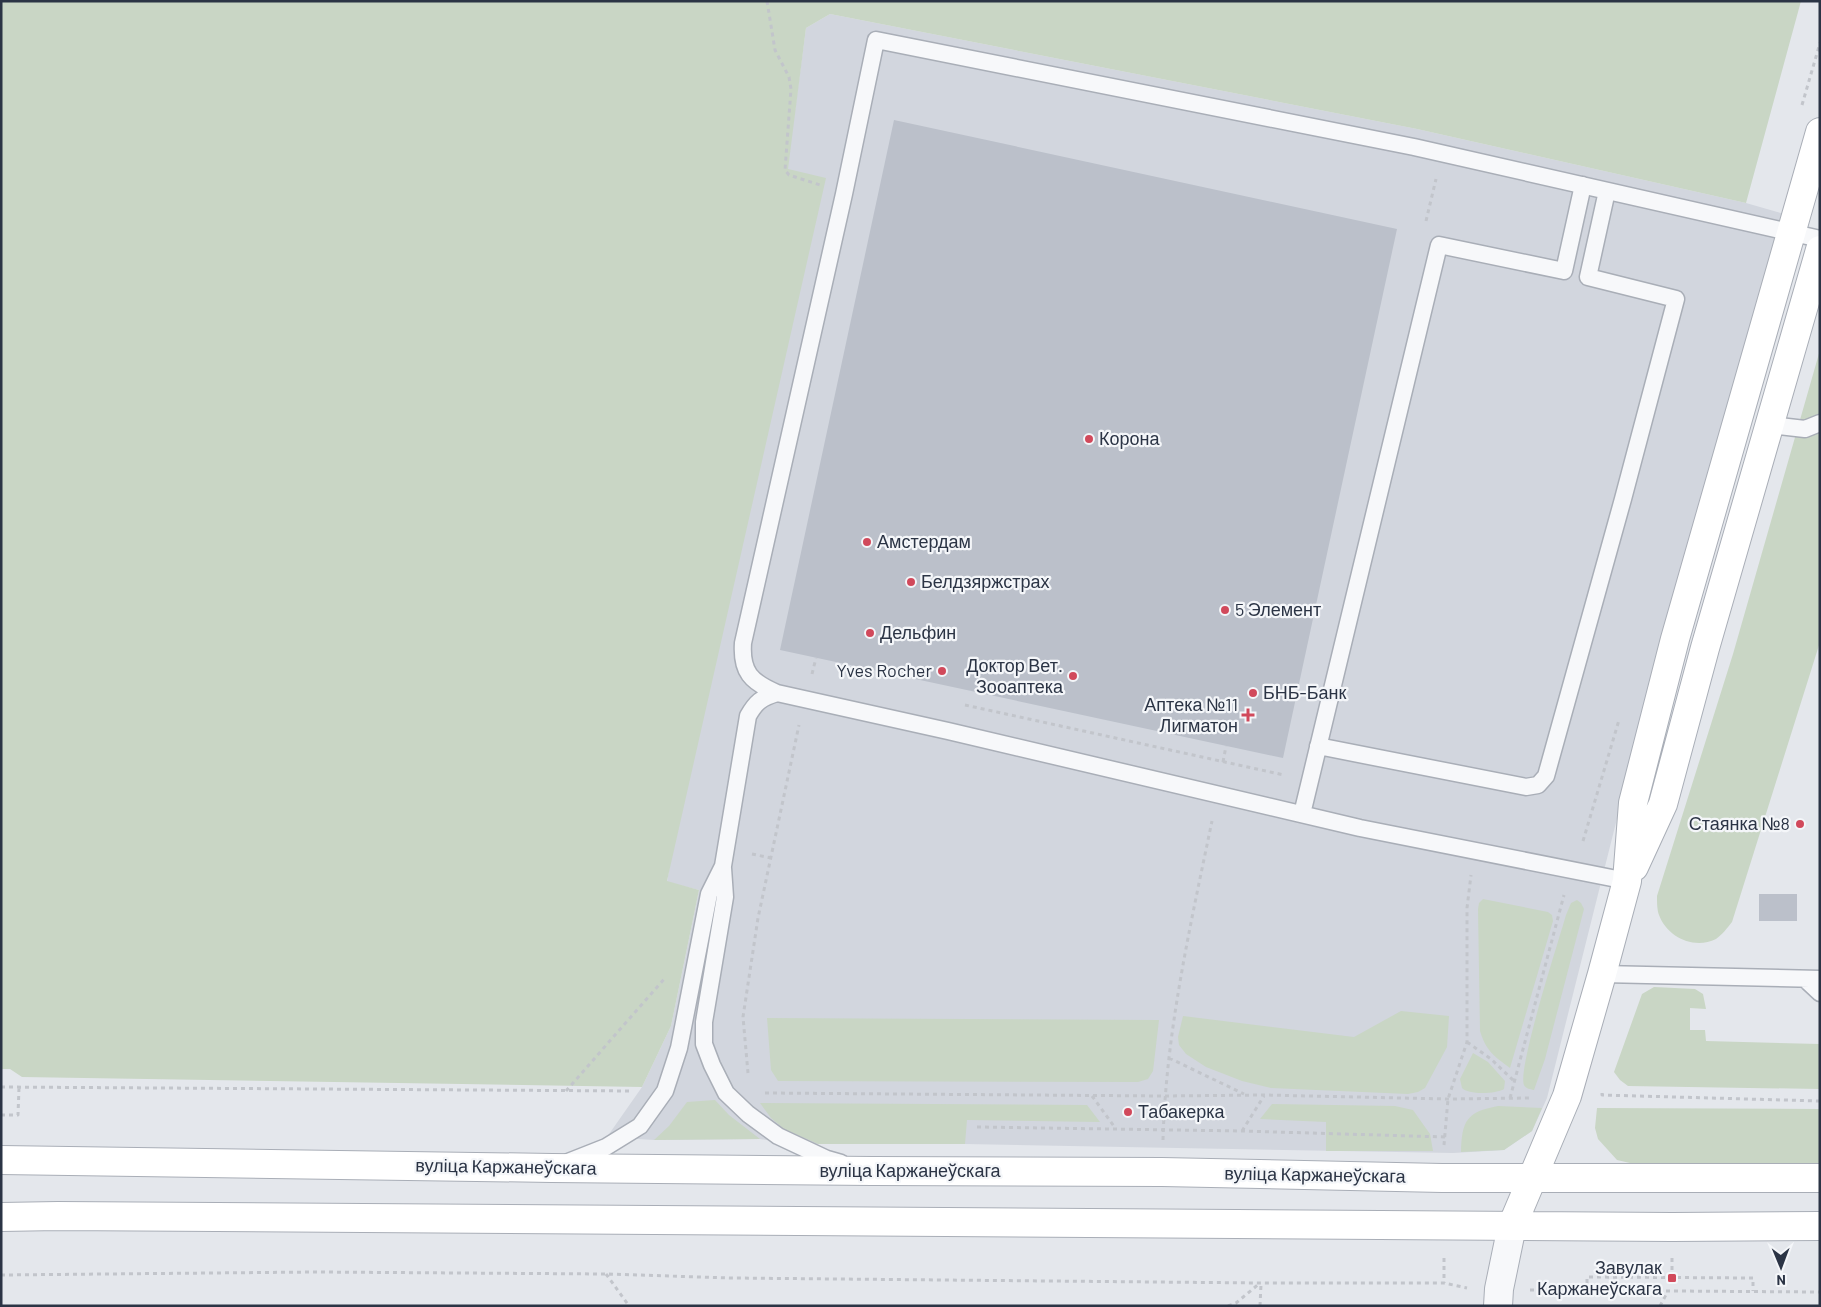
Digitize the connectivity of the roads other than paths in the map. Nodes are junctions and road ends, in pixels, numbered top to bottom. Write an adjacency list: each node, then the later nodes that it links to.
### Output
1 (1820, 132): 4 (main road)
2 (1583, 186): 3 (lane); 9 (lane); 10 (lane)
3 (1607, 191): 4 (lane); 10 (lane)
4 (1790, 232): 5 (lane); 13 (main road)
5 (1820, 239)
6 (1820, 250): 8 (main road)
7 (1820, 423): 8 (lane)
8 (1770, 425): 13 (main road)
9 (776, 693): 11 (lane); 12 (lane)
10 (1318, 746): 11 (lane)
11 (1302, 814): 13 (lane)
12 (723, 866): 18 (lane); 19 (lane)
13 (1627, 881): 14 (main road)
14 (1602, 974): 15 (lane); 21 (main road)
15 (1812, 979): 16 (lane)
16 (1820, 993)
17 (1, 1160): 18 (main road, вуліца Каржанеўскага)
18 (552, 1168): 19 (main road, вуліца Каржанеўскага)
19 (872, 1172): 21 (main road, вуліца Каржанеўскага)
20 (1820, 1178): 21 (main road, вуліца Каржанеўскага)
21 (1532, 1179): 23 (main road)
22 (1, 1217): 23 (main road)
23 (1512, 1226): 24 (main road); 25 (street)
24 (1820, 1226)
25 (1498, 1306)

